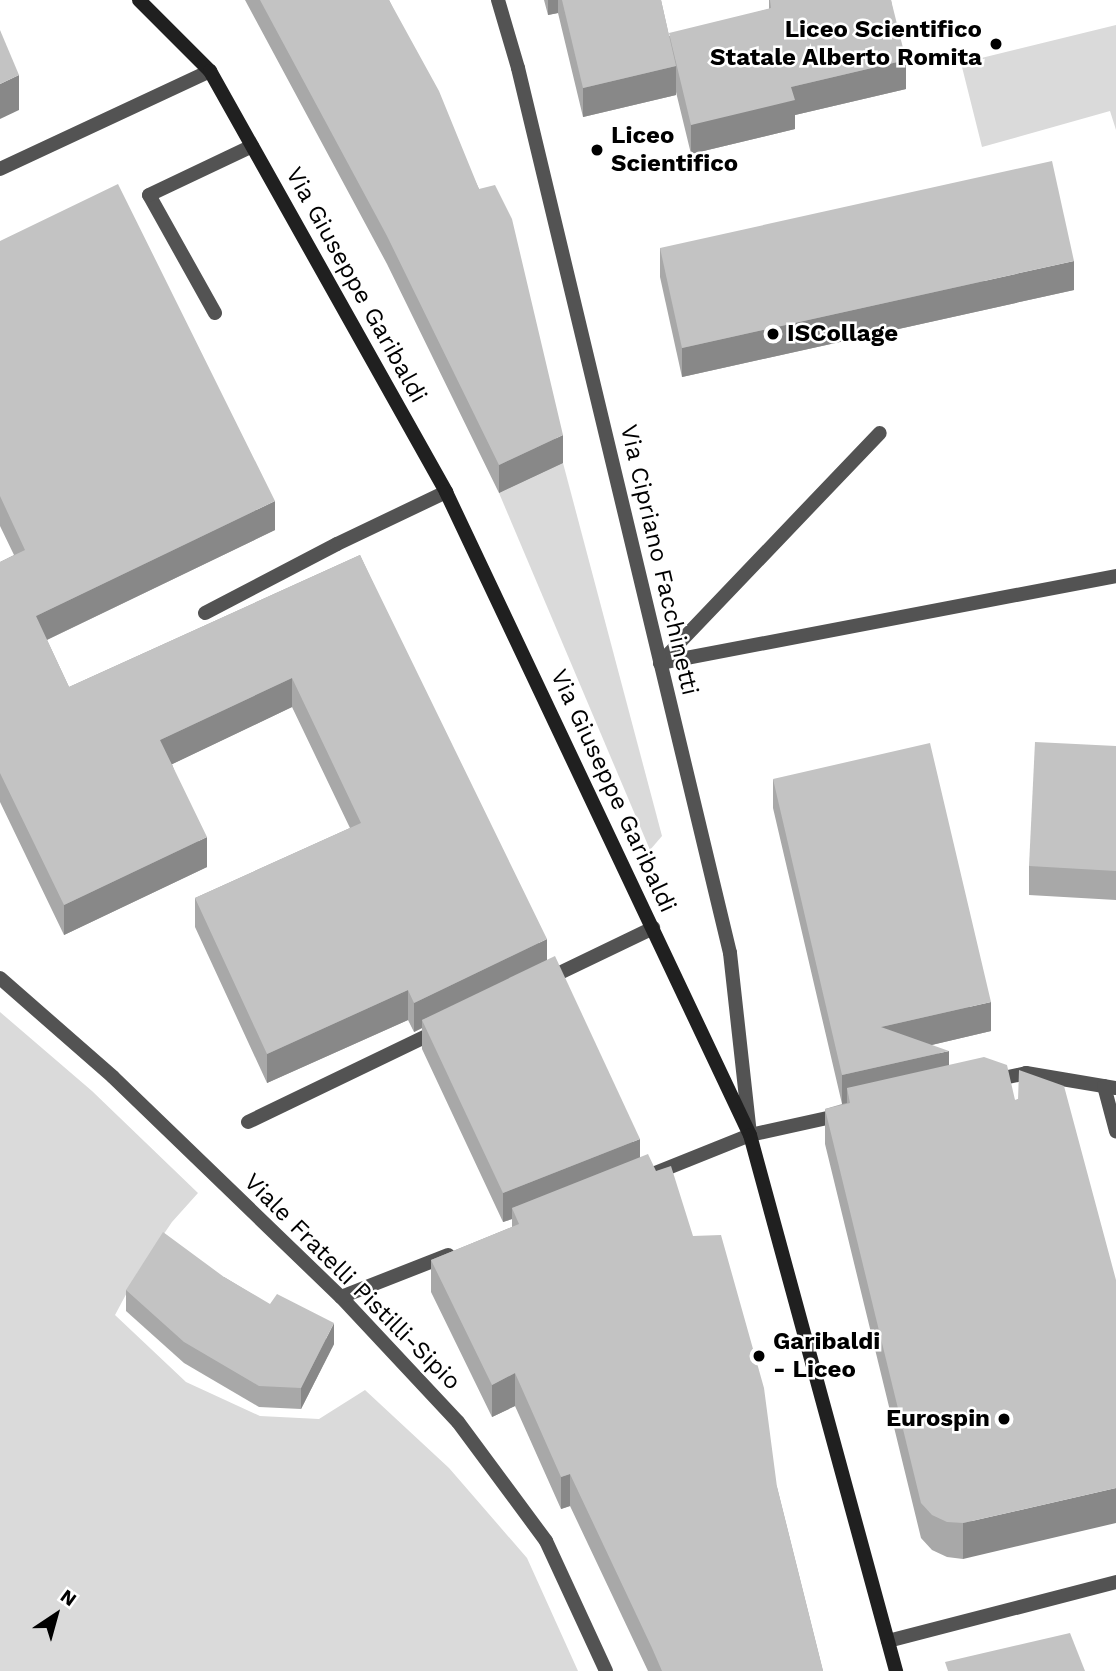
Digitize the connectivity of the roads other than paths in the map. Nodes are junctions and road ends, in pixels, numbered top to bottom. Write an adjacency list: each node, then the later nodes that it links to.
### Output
1 (139, 0): 3 (main road, Via Giuseppe Garibaldi)
2 (498, 0): 11 (street, Via Cipriano Facchinetti)
3 (210, 71): 4 (main road, Via Giuseppe Garibaldi); 5 (street)
4 (252, 146): 6 (street); 8 (main road, Via Giuseppe Garibaldi)
5 (0, 169)
6 (215, 313)
7 (880, 433): 11 (street)
8 (446, 492): 10 (street); 12 (main road, Via Giuseppe Garibaldi)
9 (1116, 576): 11 (street)
10 (205, 613)
11 (660, 663): 21 (street, Via Cipriano Facchinetti)
12 (653, 928): 14 (street); 21 (main road, Via Giuseppe Garibaldi)
13 (0, 978): 24 (street, Viale Fratelli Pistilli-Sipio)
14 (530, 986)
15 (456, 1022): 19 (street)
16 (974, 1085): 17 (street)
17 (1110, 1087): 20 (street)
18 (855, 1111): 21 (street)
19 (248, 1122)
20 (1116, 1131)
21 (750, 1135): 22 (street); 26 (main road, Via Giuseppe Garibaldi)
22 (635, 1181)
23 (456, 1252): 24 (street)
24 (341, 1297): 27 (street, Viale Fratelli Pistilli-Sipio)
25 (1116, 1582): 26 (street)
26 (888, 1641): 28 (main road, Via Giuseppe Garibaldi)
27 (606, 1671)
28 (896, 1671)

